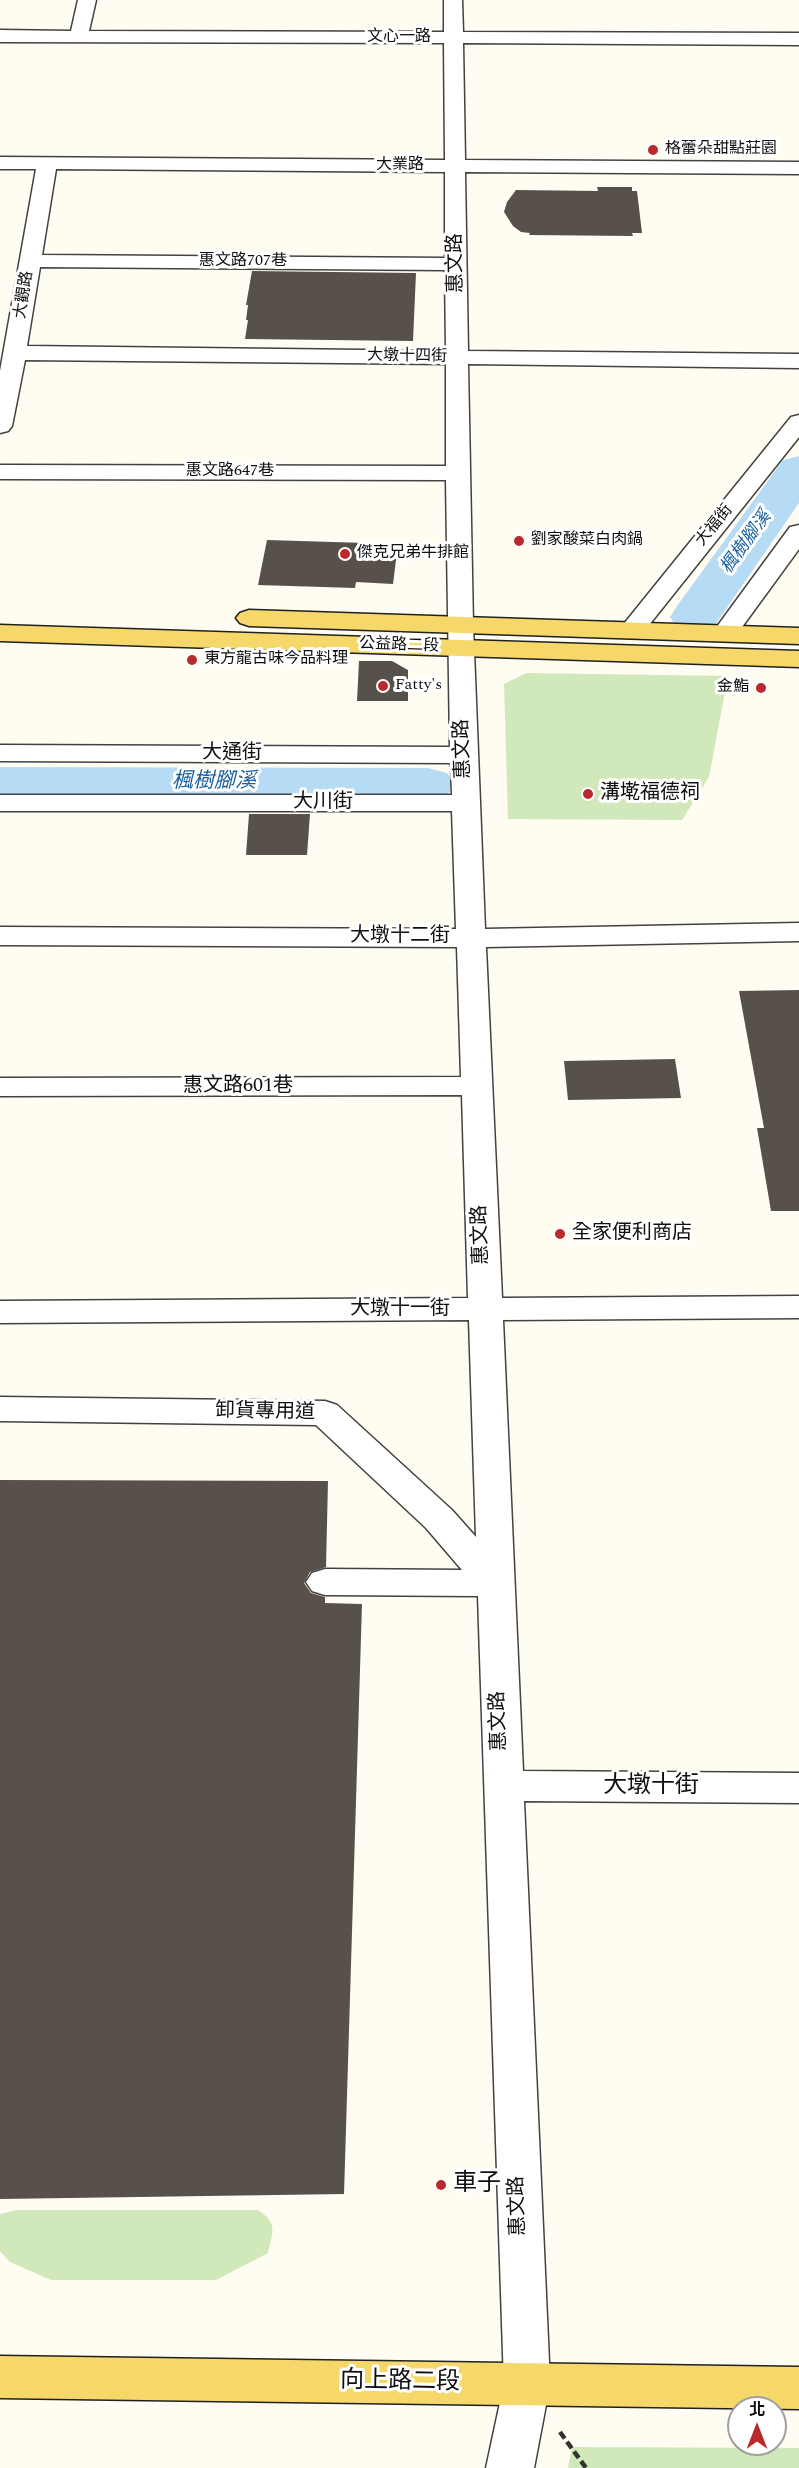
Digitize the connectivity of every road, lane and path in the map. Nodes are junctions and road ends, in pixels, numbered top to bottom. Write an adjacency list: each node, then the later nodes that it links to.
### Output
1 (87, 0): 4 (street)
2 (453, 0): 5 (street, 惠文路)
3 (0, 36): 4 (street, 文心一路)
4 (79, 36): 5 (street, 文心一路)
5 (454, 38): 6 (street, 文心一路); 9 (street, 惠文路)
6 (799, 39)
7 (0, 163): 8 (street, 大業路)
8 (46, 163): 9 (street, 大業路); 11 (street, 大觀路)
9 (456, 166): 10 (street, 大業路); 12 (street, 惠文路)
10 (799, 168)
11 (31, 261): 12 (street, 惠文路707巷); 13 (street, 大觀路)
12 (456, 264): 14 (street, 惠文路)
13 (15, 353): 14 (street, 大墩十四街); 17 (street, 大觀路)
14 (458, 357): 15 (street, 大墩十四街); 19 (street, 惠文路)
15 (799, 360)
16 (799, 422): 22 (street, 大福街)
17 (0, 426)
18 (0, 472): 19 (street, 惠文路647巷)
19 (459, 473): 26 (street, 惠文路)
20 (799, 532): 24 (street)
21 (0, 610): 26 (main road, 公益路二段)
22 (632, 630): 24 (main road, 公益路二段); 26 (main road, 公益路二段)
23 (0, 633): 26 (main road, 公益路二段)
24 (725, 633): 25 (main road, 公益路二段)
25 (799, 636)
26 (461, 637): 27 (main road, 公益路二段); 29 (street, 惠文路)
27 (799, 660)
28 (0, 753): 29 (street, 大通街)
29 (464, 755): 31 (street, 惠文路)
30 (0, 803): 31 (street, 大川街)
31 (466, 803): 34 (street, 惠文路)
32 (799, 932): 34 (street, 大墩十二街)
33 (0, 936): 34 (street, 大墩十二街)
34 (470, 938): 35 (street, 惠文路)
35 (476, 1086): 36 (street, 惠文路601巷); 38 (street, 惠文路)
36 (0, 1088)
37 (799, 1307): 38 (street, 大墩十一街)
38 (484, 1309): 39 (street, 大墩十一街); 42 (street, 惠文路)
39 (0, 1312)
40 (0, 1409): 42 (street, 卸貨專用道)
41 (325, 1582): 42 (street)
42 (495, 1583): 43 (street, 惠文路)
43 (503, 1786): 44 (street, 大墩十街); 46 (street, 惠文路)
44 (799, 1788)
45 (0, 2377): 46 (main road, 向上路二段)
46 (526, 2384): 47 (main road, 向上路二段); 48 (street, 惠文路)
47 (799, 2388)
48 (510, 2468)

